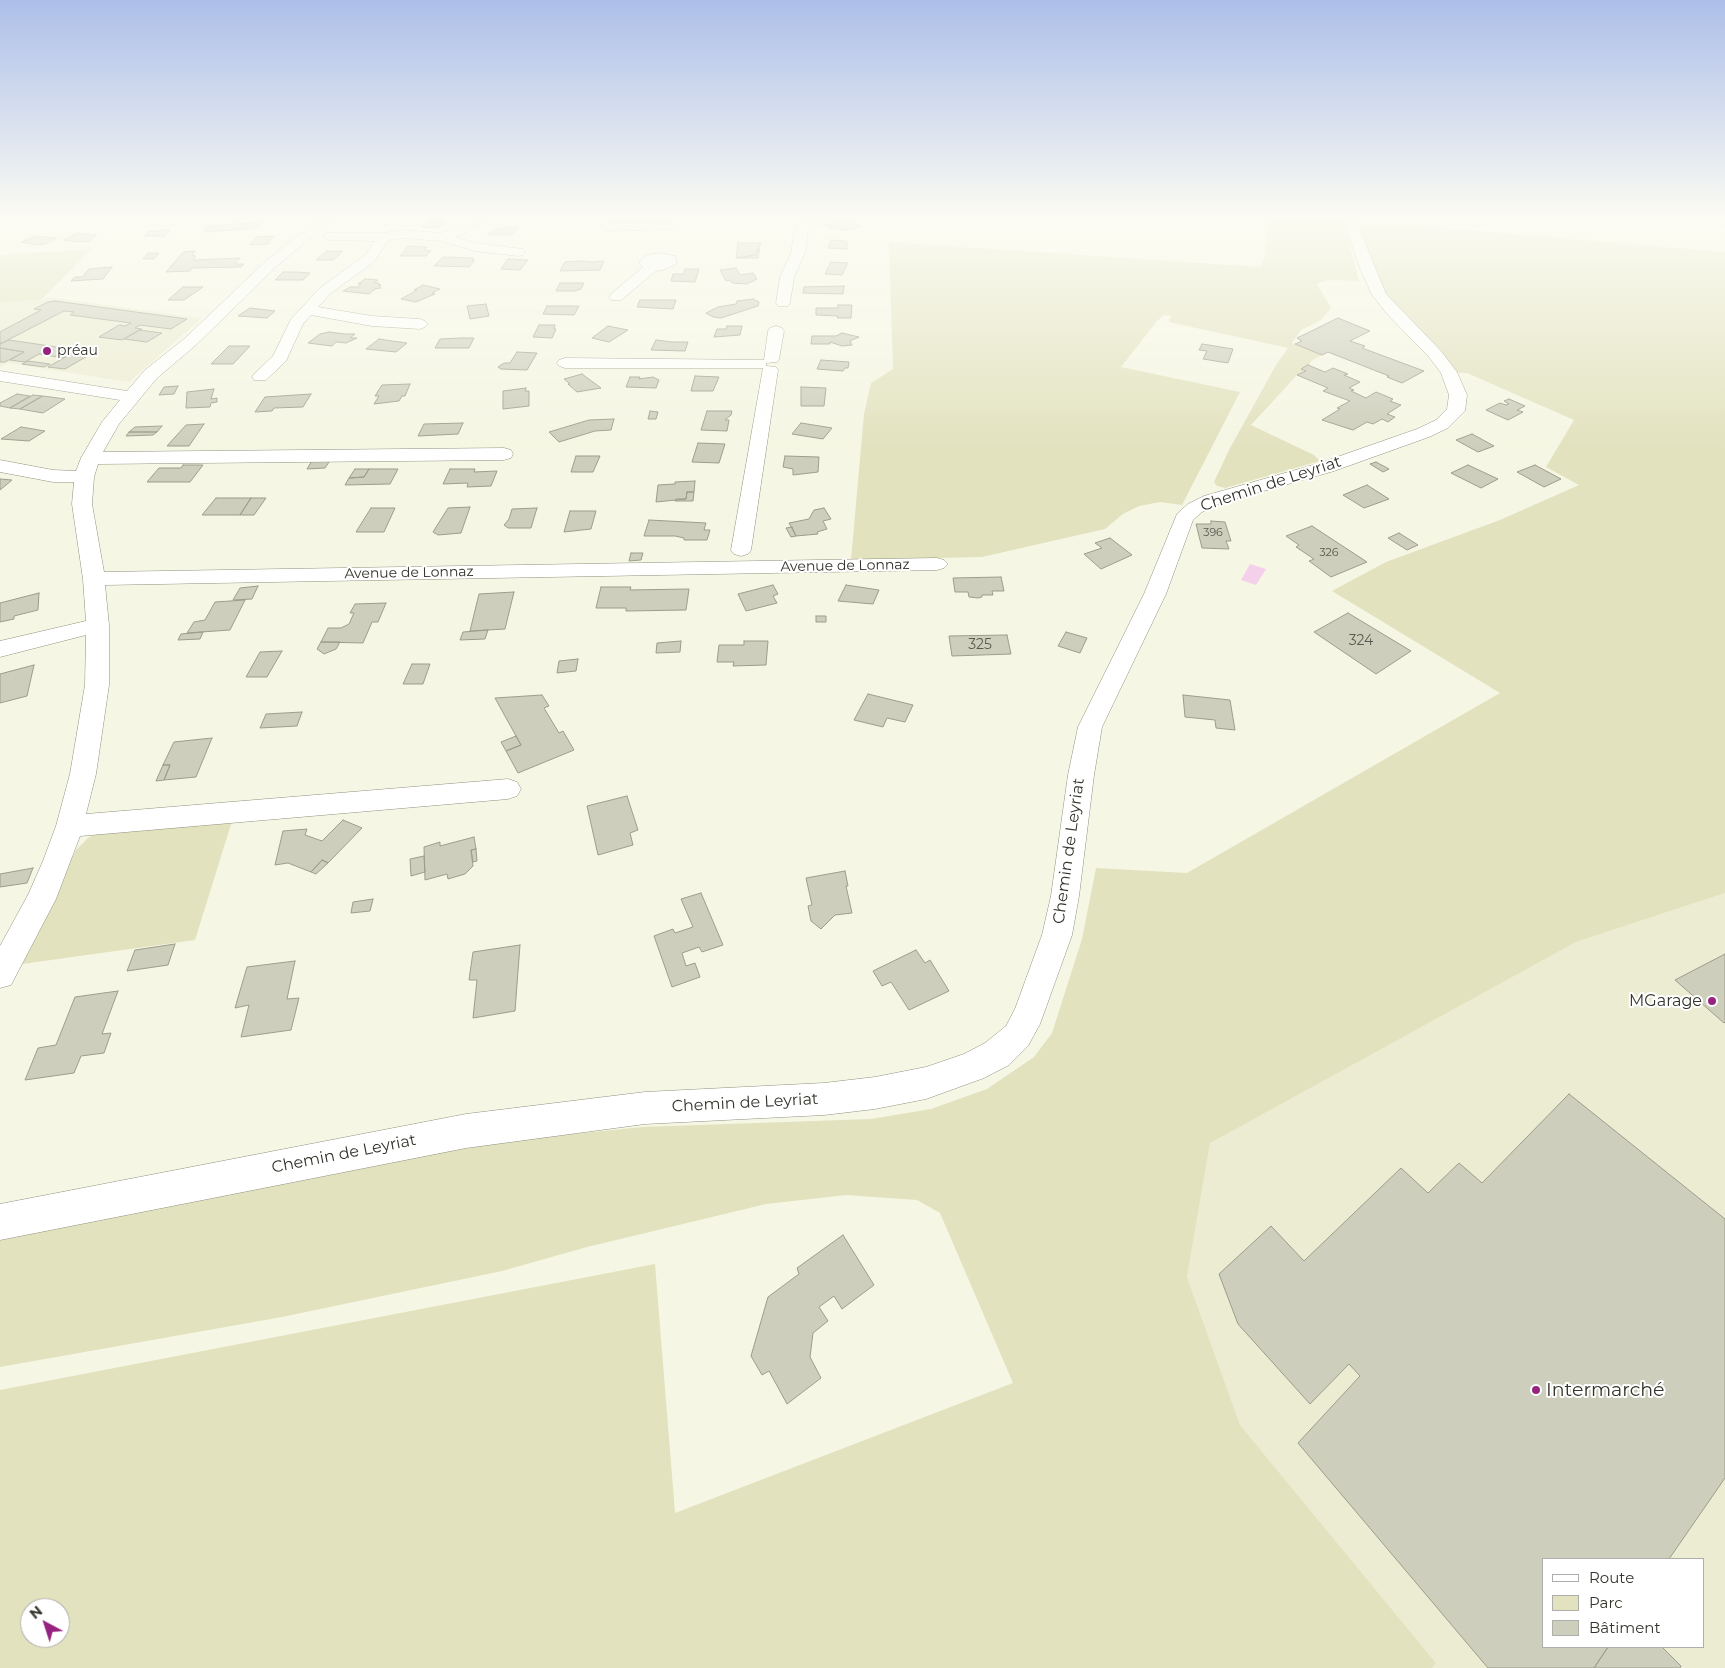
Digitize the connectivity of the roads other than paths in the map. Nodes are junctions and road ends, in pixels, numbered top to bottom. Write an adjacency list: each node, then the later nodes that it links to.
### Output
1 (239, 295): 15 (street)
2 (321, 295): 8 (street)
3 (619, 295): 6 (street)
4 (784, 295): 7 (street)
5 (1379, 295): 29 (street, Chemin de Leyriat)
6 (616, 297)
7 (783, 303)
8 (307, 310): 9 (street); 14 (street)
9 (420, 324)
10 (776, 331): 12 (street)
11 (565, 363): 12 (street)
12 (767, 364): 19 (street)
13 (0, 376): 15 (street)
14 (260, 376)
15 (130, 397): 18 (street)
16 (504, 454): 18 (street)
17 (0, 466): 18 (street)
18 (87, 467): 23 (street)
19 (741, 550): 21 (street); 22 (street)
20 (936, 564): 21 (street, Avenue de Lonnaz)
21 (754, 567): 22 (street, Avenue de Lonnaz)
22 (724, 568): 23 (street, Avenue de Lonnaz)
23 (94, 578): 24 (street)
24 (98, 625): 25 (street); 27 (street)
25 (0, 649)
26 (508, 789): 27 (street)
27 (70, 826): 28 (street)
28 (0, 975)
29 (0, 1222)

